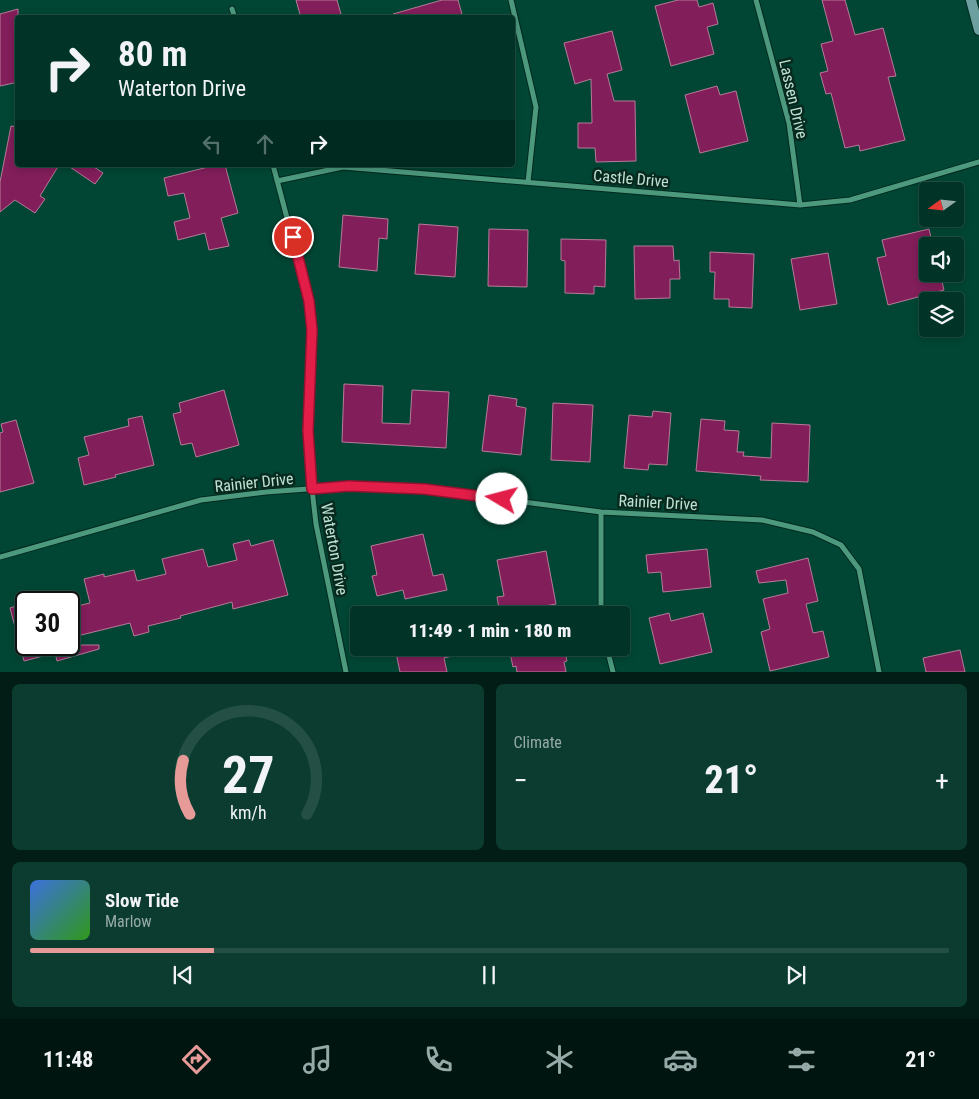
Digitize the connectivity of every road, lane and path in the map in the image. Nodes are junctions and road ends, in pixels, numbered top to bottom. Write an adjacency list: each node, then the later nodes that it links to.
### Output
1 (511, 0): 6 (street)
2 (756, 0): 13 (street, Lassen Drive)
3 (971, 0): 8 (main road)
4 (232, 10): 5 (street)
5 (233, 15)
6 (515, 15)
7 (515, 17): 12 (street)
8 (979, 30)
9 (979, 162): 13 (street, Castle Drive)
10 (274, 167): 11 (street, Waterton Drive)
11 (277, 181): 12 (street, Castle Drive); 14 (street, Waterton Drive)
12 (528, 182): 13 (street, Castle Drive)
13 (800, 205)
14 (312, 489): 15 (street, Rainier Drive); 16 (street, Rainier Drive); 19 (street, Waterton Drive)
15 (600, 512): 17 (street); 21 (street, Rainier Drive)
16 (0, 557)
17 (601, 606)
18 (609, 656): 20 (street)
19 (346, 672)
20 (612, 672)
21 (879, 672)

